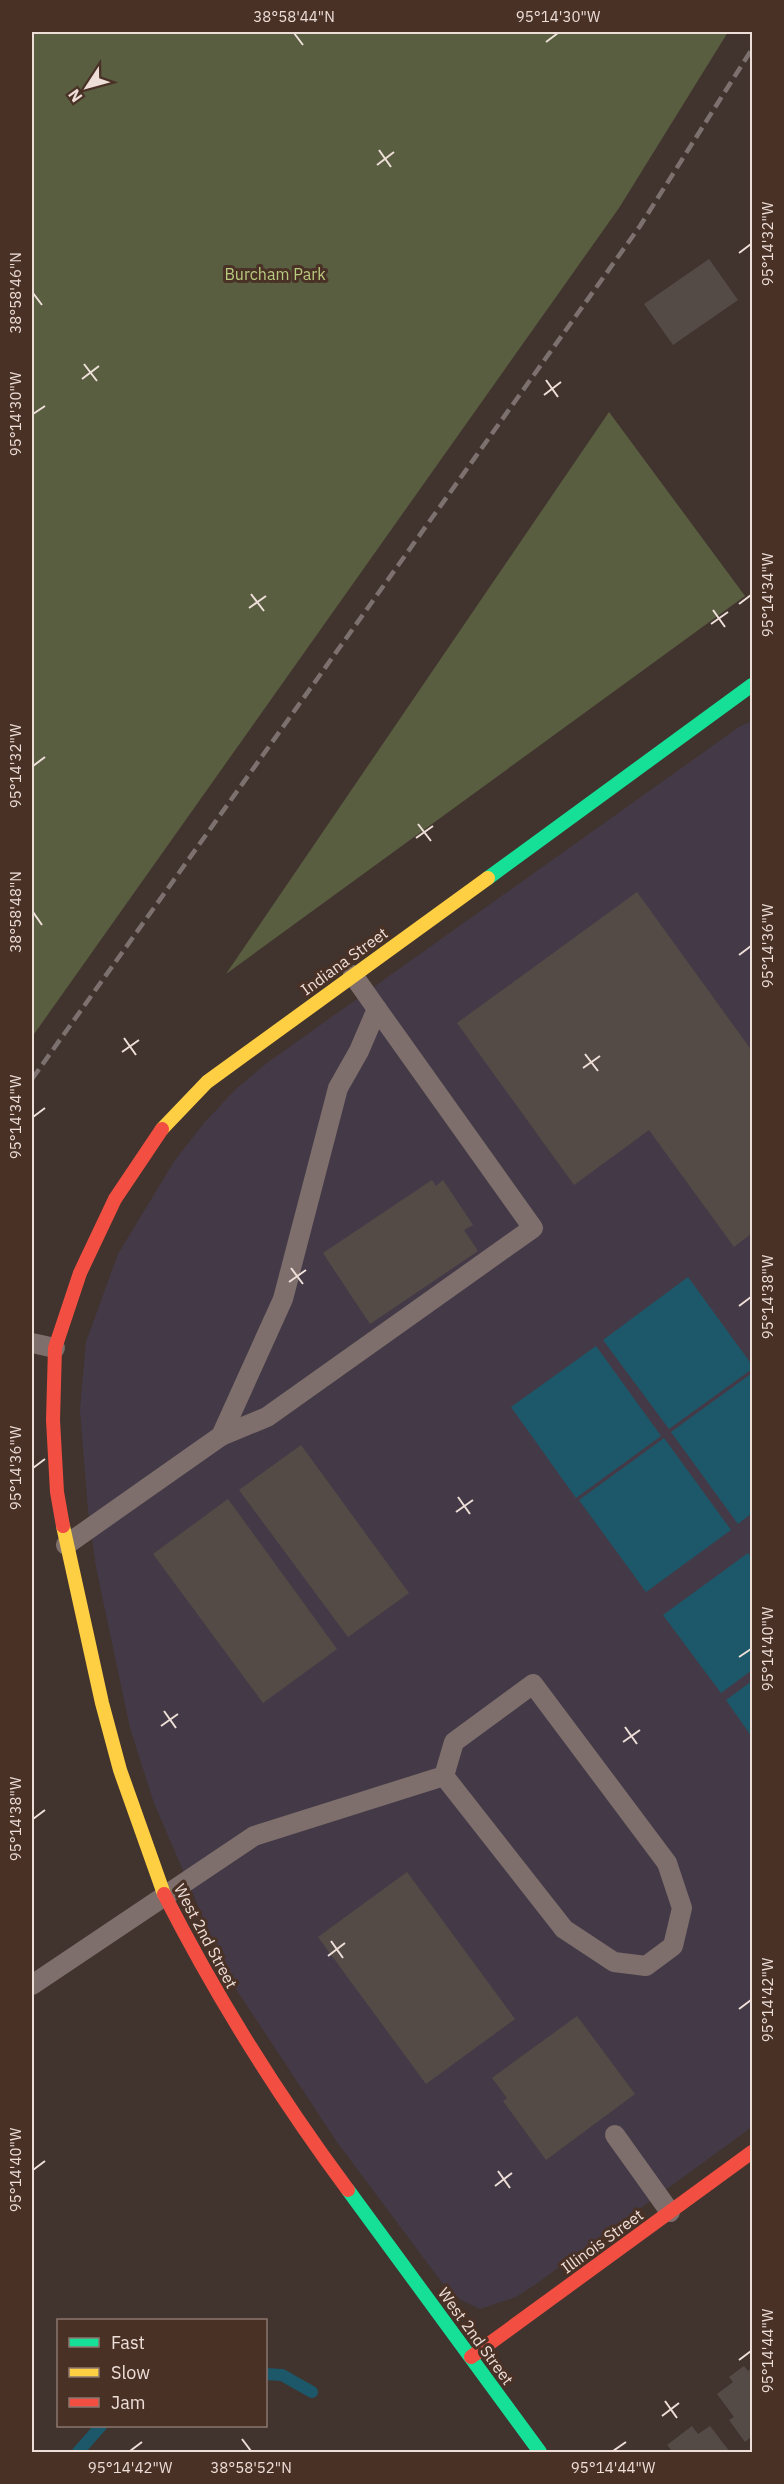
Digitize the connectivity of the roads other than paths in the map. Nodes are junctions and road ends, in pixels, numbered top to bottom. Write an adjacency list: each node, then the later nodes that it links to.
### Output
1 (753, 685): 2 (street, Indiana Street)
2 (353, 975): 3 (lane); 5 (street, Indiana Street)
3 (377, 1009): 6 (lane); 6 (lane)
4 (32, 1343): 5 (lane)
5 (54, 1348): 7 (street, West 2nd Street)
6 (220, 1436): 7 (lane)
7 (66, 1545): 9 (street, West 2nd Street)
8 (444, 1776): 8 (lane); 9 (lane)
9 (164, 1894): 10 (lane); 14 (street, West 2nd Street)
10 (32, 1985)
11 (615, 2135): 13 (lane)
12 (753, 2152): 13 (street, Illinois Street)
13 (670, 2212): 14 (street, Illinois Street)
14 (471, 2357): 15 (street, West 2nd Street)
15 (540, 2452)

